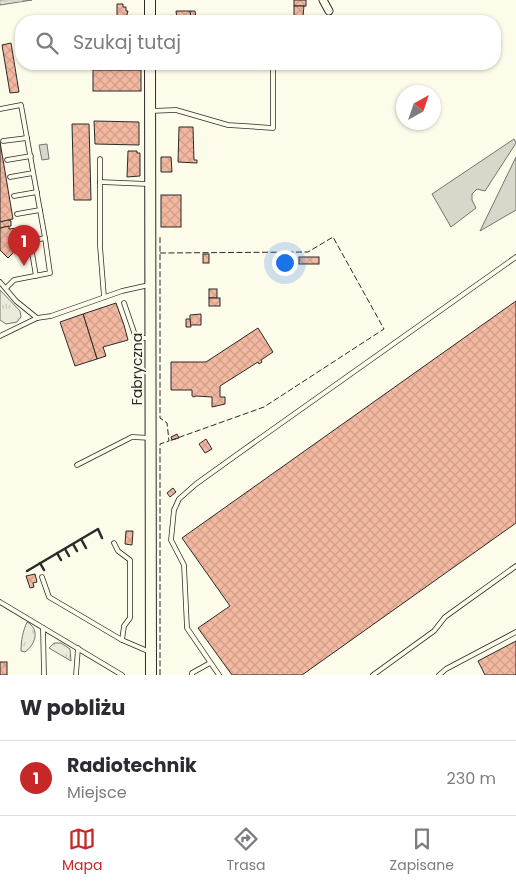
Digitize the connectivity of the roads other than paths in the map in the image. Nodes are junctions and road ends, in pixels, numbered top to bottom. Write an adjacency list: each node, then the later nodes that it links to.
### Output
1 (150, 0): 4 (main road)
2 (323, 0): 3 (street)
3 (329, 11)
4 (150, 15)
5 (150, 70): 8 (main road, Fabryczna)
6 (272, 70): 8 (lane)
7 (0, 109): 9 (lane)
8 (150, 111): 17 (main road, Fabryczna)
9 (27, 138): 10 (lane); 11 (lane)
10 (3, 142)
11 (31, 156): 13 (lane); 14 (lane)
12 (100, 159): 16 (lane)
13 (7, 160)
14 (34, 173): 15 (lane); 18 (lane)
15 (10, 178)
16 (100, 182): 17 (lane); 28 (lane)
17 (151, 184): 26 (main road, Fabryczna)
18 (37, 192): 19 (lane); 20 (lane)
19 (14, 196)
20 (40, 210): 21 (lane); 22 (lane)
21 (17, 214)
22 (45, 238): 24 (lane); 24 (lane)
23 (516, 257): 44 (lane)
24 (36, 276): 27 (lane)
25 (0, 282): 27 (lane)
26 (151, 284): 28 (lane); 32 (main road, Fabryczna)
27 (6, 288): 30 (lane)
28 (104, 297): 30 (lane)
29 (124, 303): 32 (lane)
30 (37, 318): 31 (lane)
31 (1, 334)
32 (151, 338): 33 (main road, Fabryczna)
33 (150, 438): 34 (lane); 43 (main road, Fabryczna)
34 (77, 465)
35 (114, 543): 41 (lane)
36 (516, 566): 51 (lane)
37 (42, 577): 41 (lane)
38 (0, 602): 39 (lane)
39 (44, 628): 42 (lane); 45 (lane)
40 (516, 632): 52 (lane)
41 (122, 640): 43 (lane)
42 (78, 648): 46 (lane); 47 (lane)
43 (151, 653): 48 (main road, Fabryczna)
44 (210, 663): 49 (lane); 50 (lane)
45 (44, 675)
46 (76, 675)
47 (122, 675)
48 (150, 675)
49 (192, 675)
50 (219, 675)
51 (372, 675)
52 (439, 675)

